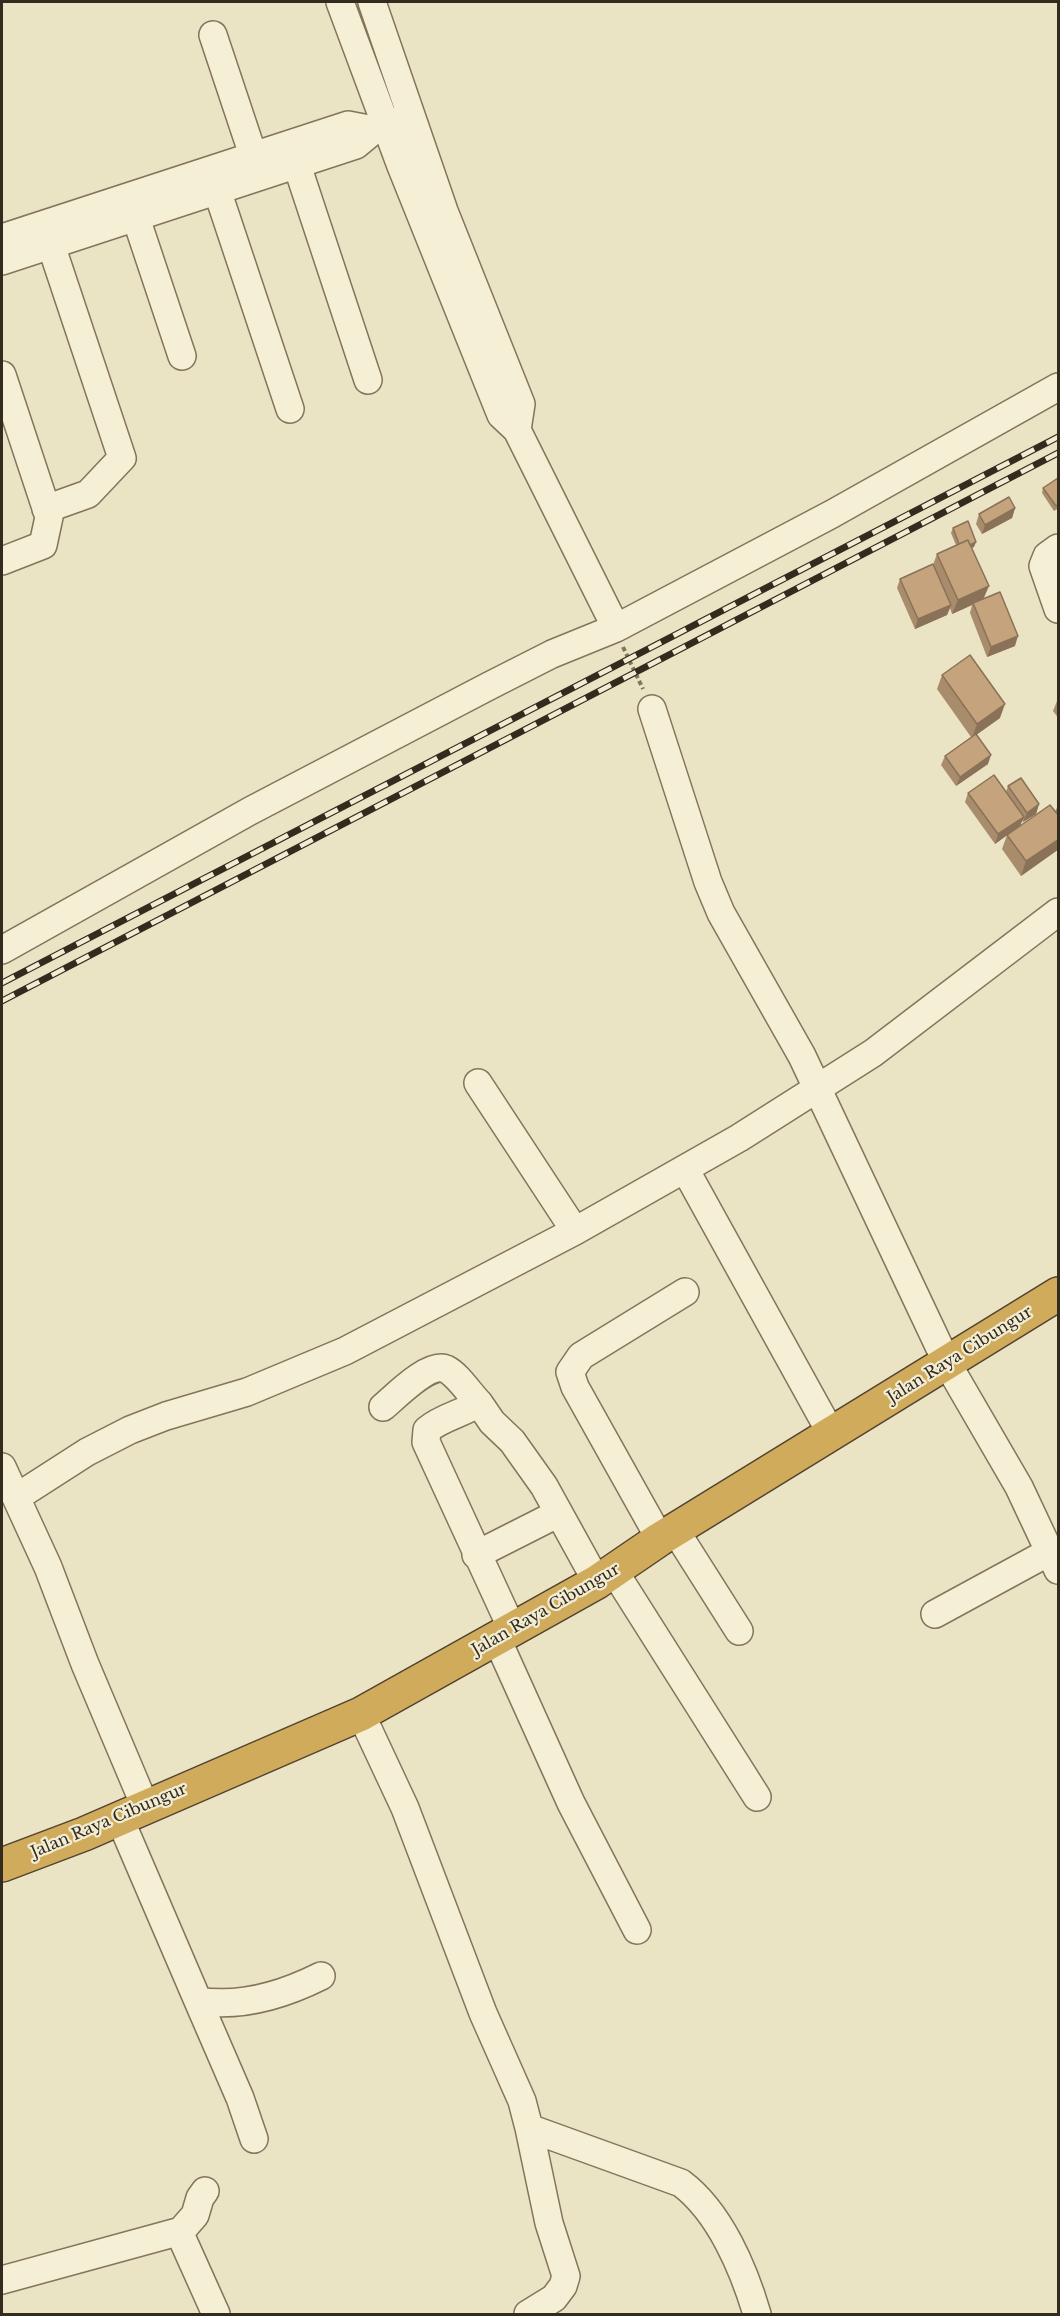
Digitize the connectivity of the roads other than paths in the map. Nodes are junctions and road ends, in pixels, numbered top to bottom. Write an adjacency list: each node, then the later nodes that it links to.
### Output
1 (340, 2): 4 (street)
2 (372, 2): 4 (street)
3 (213, 36): 6 (street)
4 (390, 124): 5 (street); 21 (street)
5 (293, 154): 6 (street); 7 (street); 14 (street)
6 (253, 155): 8 (street)
7 (218, 190): 8 (street); 16 (street)
8 (132, 207): 9 (street); 10 (street); 12 (street)
9 (2, 238)
10 (51, 245): 11 (street); 17 (street)
11 (2, 261)
12 (182, 356)
13 (2, 375): 17 (street)
14 (369, 380)
15 (1059, 387): 21 (street)
16 (290, 409)
17 (46, 508): 19 (street)
18 (1059, 548): 20 (street)
19 (2, 561)
20 (1059, 609)
21 (616, 628): 24 (street)
22 (652, 709): 26 (street)
23 (1059, 912): 26 (street)
24 (2, 950)
25 (478, 1083): 28 (street)
26 (817, 1088): 27 (street); 31 (street)
27 (685, 1169): 28 (street); 34 (street)
28 (575, 1231): 36 (street)
29 (685, 1292): 38 (street)
30 (1059, 1293): 31 (highway, Jalan Raya Cibungur)
31 (947, 1363): 34 (highway, Jalan Raya Cibungur); 40 (street)
32 (479, 1403): 33 (street); 37 (street); 39 (street)
33 (383, 1407)
34 (832, 1435): 38 (highway, Jalan Raya Cibungur)
35 (2, 1467): 36 (street)
36 (16, 1497): 47 (street)
37 (560, 1513): 39 (street); 41 (street)
38 (668, 1535): 41 (highway, Jalan Raya Cibungur); 43 (street)
39 (476, 1555): 44 (street)
40 (1054, 1561): 42 (street)
41 (606, 1577): 44 (highway, Jalan Raya Cibungur); 46 (street)
42 (935, 1614)
43 (739, 1631)
44 (505, 1635): 45 (highway, Jalan Raya Cibungur); 49 (street)
45 (361, 1714): 47 (highway, Jalan Raya Cibungur); 52 (street)
46 (757, 1797)
47 (132, 1812): 48 (highway, Jalan Raya Cibungur); 51 (street)
48 (2, 1865)
49 (637, 1930)
50 (321, 1976): 51 (street)
51 (198, 2001): 53 (street)
52 (529, 2128): 58 (street); 59 (street)
53 (254, 2139)
54 (205, 2192): 55 (street)
55 (181, 2231): 56 (street); 57 (street)
56 (2, 2280)
57 (216, 2314)
58 (528, 2314)
59 (757, 2314)

